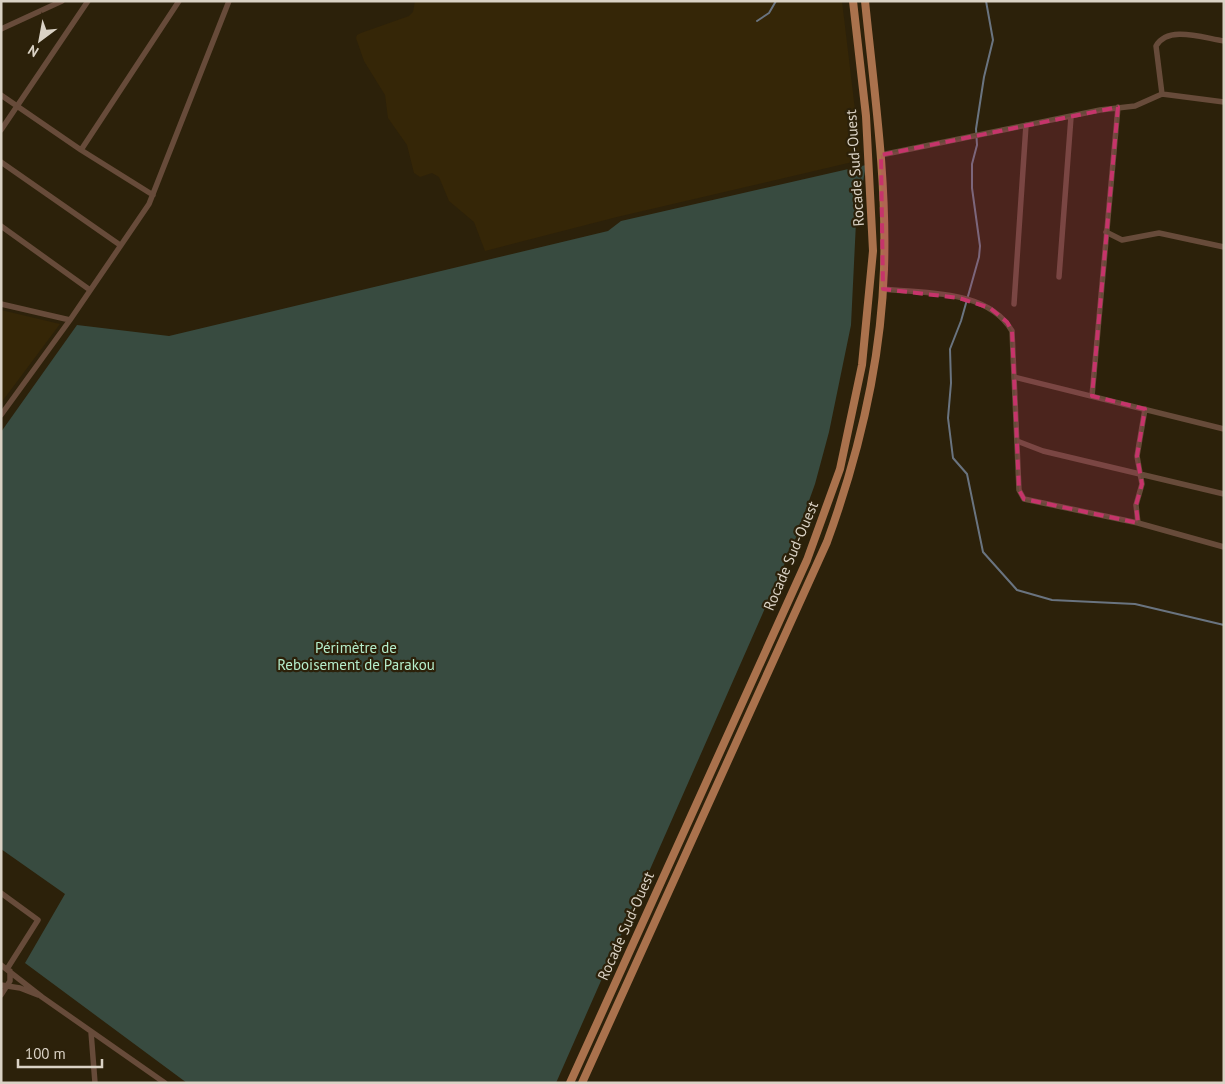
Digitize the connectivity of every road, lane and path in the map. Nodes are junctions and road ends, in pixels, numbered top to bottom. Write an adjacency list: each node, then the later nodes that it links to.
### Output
1 (62, 1): 7 (street)
2 (88, 1): 12 (street)
3 (179, 1): 17 (street)
4 (229, 1): 20 (street)
5 (853, 1): 49 (main road, Rocade Sud-Ouest)
6 (865, 1): 18 (main road, Rocade Sud-Ouest)
7 (1, 29)
8 (1224, 41): 9 (street)
9 (1162, 94): 11 (street); 13 (street)
10 (1, 95): 12 (street)
11 (1224, 102)
12 (18, 106): 16 (street); 17 (street)
13 (1118, 108): 14 (street); 22 (street)
14 (1072, 117): 15 (street); 25 (street)
15 (1026, 125): 18 (street); 29 (street)
16 (1, 130)
17 (81, 150): 20 (street)
18 (881, 155): 26 (main road, Rocade Sud-Ouest)
19 (1, 162): 23 (street)
20 (153, 195): 23 (street)
21 (1, 226): 27 (street)
22 (1106, 232): 24 (street); 32 (street)
23 (120, 245): 27 (street)
24 (1224, 247)
25 (1058, 277)
26 (883, 289): 31 (street); 50 (main road, Rocade Sud-Ouest)
27 (90, 290): 30 (street)
28 (1, 304): 30 (street)
29 (1014, 304)
30 (70, 320): 34 (street)
31 (1014, 376): 32 (street); 36 (street)
32 (1092, 396): 33 (street)
33 (1145, 409): 35 (street); 37 (street)
34 (1, 416)
35 (1224, 429)
36 (1017, 441): 37 (street); 39 (street)
37 (1140, 474): 38 (street); 39 (street)
38 (1224, 494)
39 (1138, 523): 40 (street)
40 (1224, 547)
41 (1, 893): 43 (street)
42 (1, 965): 43 (street)
43 (9, 970): 44 (street); 45 (street)
44 (3, 990): 45 (street)
45 (42, 997): 46 (street)
46 (92, 1032): 47 (street); 48 (street)
47 (95, 1083)
48 (164, 1083)
49 (570, 1083)
50 (582, 1083)

